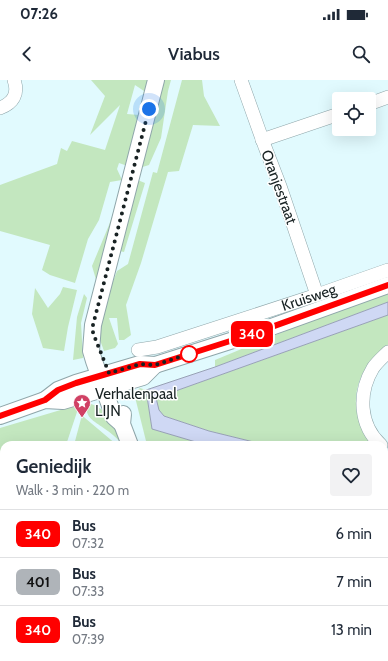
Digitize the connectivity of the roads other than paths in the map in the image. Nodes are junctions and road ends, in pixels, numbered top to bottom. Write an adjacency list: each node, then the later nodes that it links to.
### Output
1 (14, 80): 6 (street)
2 (156, 80): 14 (street)
3 (241, 80): 8 (street, Oranjestraat)
4 (388, 97): 5 (street)
5 (376, 101)
6 (0, 108)
7 (332, 116): 8 (street)
8 (262, 140): 11 (street, Oranjestraat)
9 (388, 270): 11 (street, Kruisweg)
10 (388, 285): 14 (street, Kruisweg)
11 (317, 295): 12 (street, Kruisweg)
12 (138, 350)
13 (388, 352): 17 (street)
14 (106, 381): 15 (street, Kruisweg); 16 (street)
15 (0, 416)
16 (128, 441)
17 (377, 441)

